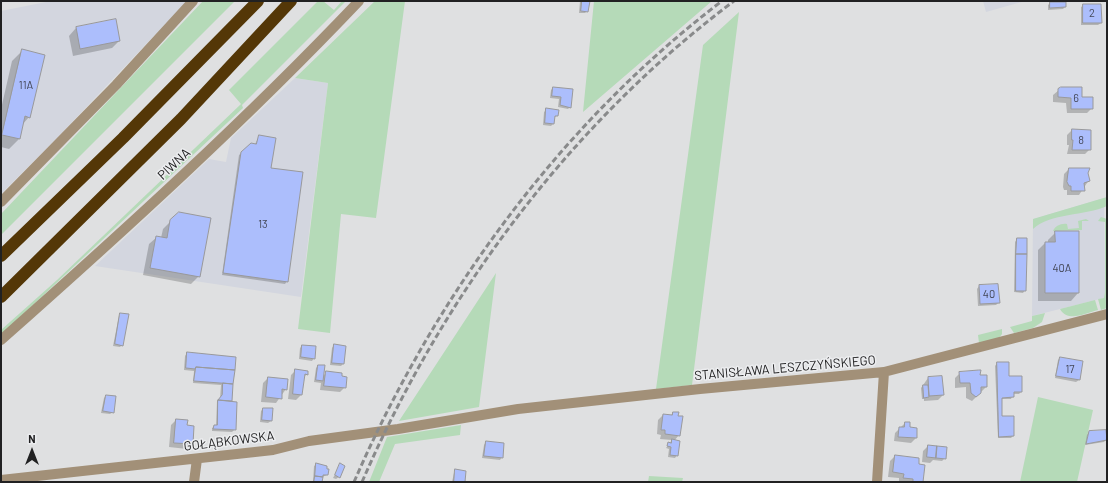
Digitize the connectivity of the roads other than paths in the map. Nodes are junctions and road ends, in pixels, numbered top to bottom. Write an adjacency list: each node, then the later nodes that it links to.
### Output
1 (193, 1): 5 (street)
2 (258, 1): 6 (highway)
3 (291, 1): 7 (highway)
4 (359, 1): 9 (street, PIWNA)
5 (1, 202)
6 (1, 256)
7 (1, 297)
8 (1107, 314): 10 (street, STANISŁAWA LESZCZYŃSKIEGO)
9 (1, 340)
10 (884, 372): 11 (street, STANISŁAWA LESZCZYŃSKIEGO); 15 (street)
11 (459, 419): 12 (street, GOŁĄBKOWSKA)
12 (197, 459): 13 (street, GOŁĄBKOWSKA); 14 (street)
13 (1, 480)
14 (194, 482)
15 (877, 482)

